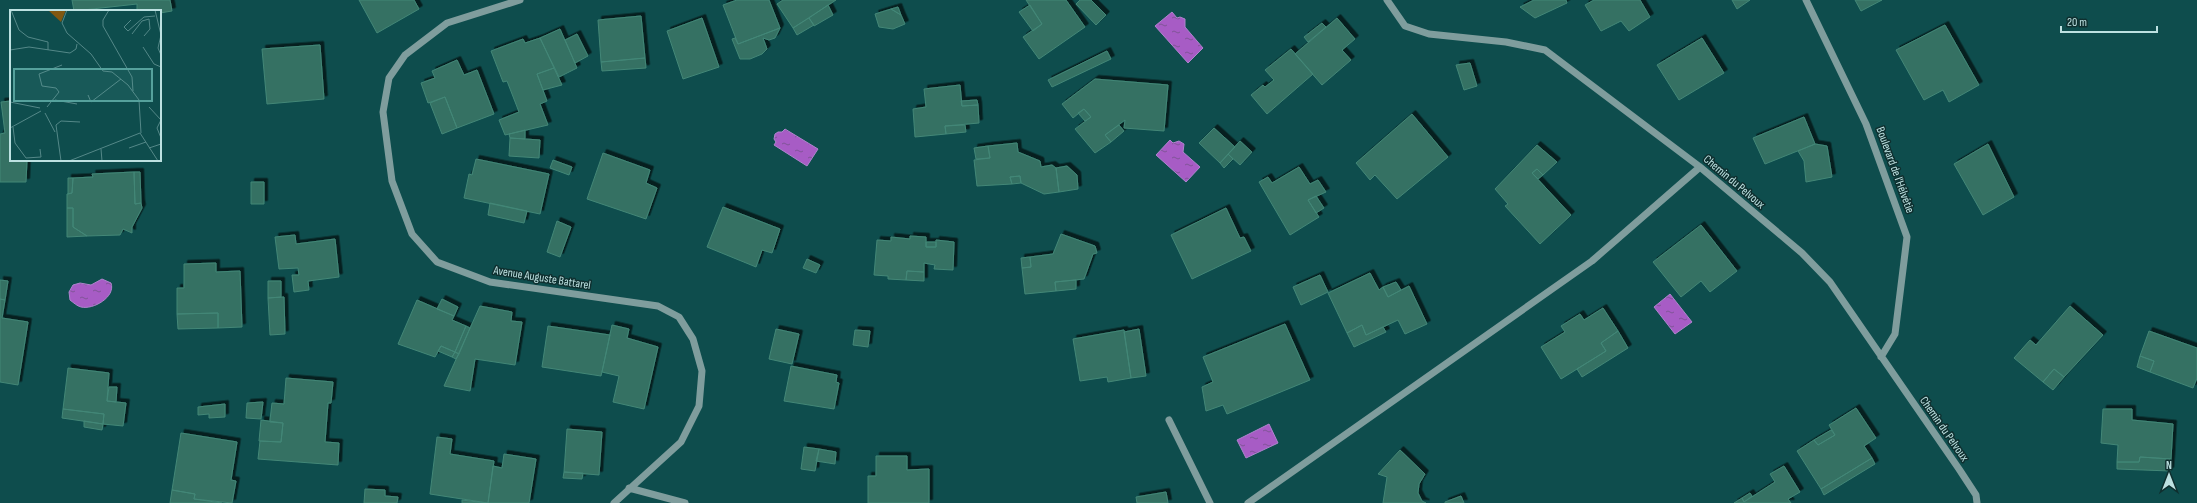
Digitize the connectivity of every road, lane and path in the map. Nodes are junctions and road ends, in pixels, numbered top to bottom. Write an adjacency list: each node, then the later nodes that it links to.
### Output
1 (520, 0): 7 (street, Avenue Auguste Battarel)
2 (1387, 0): 4 (street, Chemin du Pelvoux)
3 (1806, 0): 5 (street, Boulevard de l'Hélvétie)
4 (1700, 167): 5 (street, Chemin du Pelvoux); 11 (street)
5 (1881, 357): 12 (street, Chemin du Pelvoux)
6 (1169, 420): 10 (street)
7 (630, 488): 8 (street, Avenue Auguste Battarel); 9 (street)
8 (614, 503)
9 (685, 503)
10 (1210, 503)
11 (1248, 503)
12 (1978, 503)

